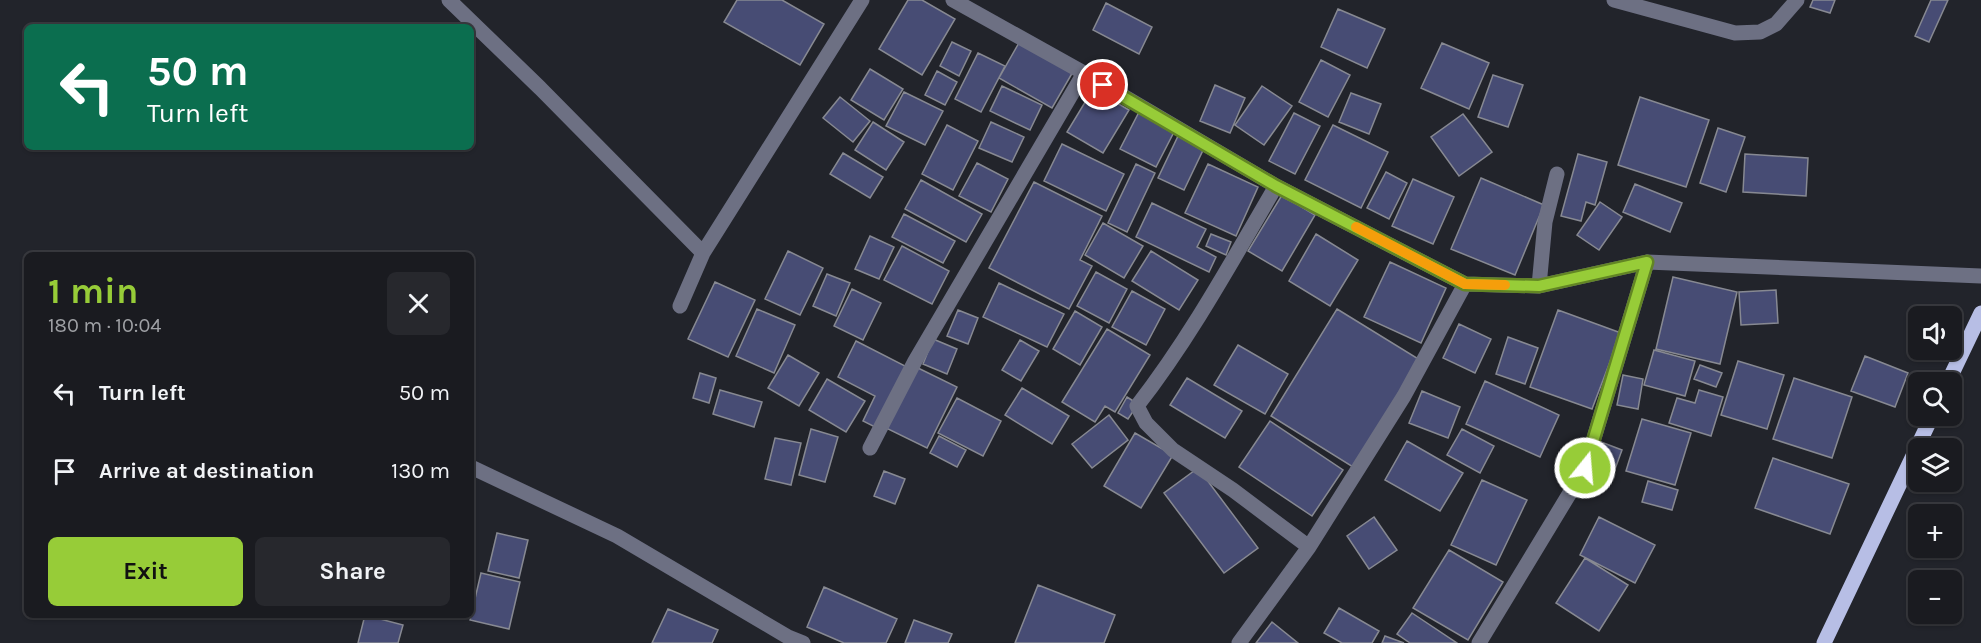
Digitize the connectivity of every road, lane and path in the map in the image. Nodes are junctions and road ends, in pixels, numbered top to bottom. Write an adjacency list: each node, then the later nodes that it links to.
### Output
1 (449, 0): 7 (street)
2 (862, 0): 11 (street)
3 (953, 0): 8 (street)
4 (1614, 0): 5 (street)
5 (1797, 0)
6 (474, 24): 11 (street)
7 (474, 24)
8 (1084, 73): 10 (street); 20 (street)
9 (1557, 174): 15 (street)
10 (1276, 186): 14 (street); 22 (street)
11 (703, 253): 16 (street)
12 (1647, 262): 13 (street); 15 (street); 25 (street)
13 (1981, 276)
14 (1465, 284): 15 (street); 22 (street)
15 (1539, 286)
16 (680, 306)
17 (1981, 313): 18 (main road)
18 (1953, 372)
19 (1927, 426): 26 (main road)
20 (870, 448)
21 (474, 468): 23 (street)
22 (1309, 547): 24 (street)
23 (803, 643)
24 (1239, 643)
25 (1479, 643)
26 (1824, 643)

